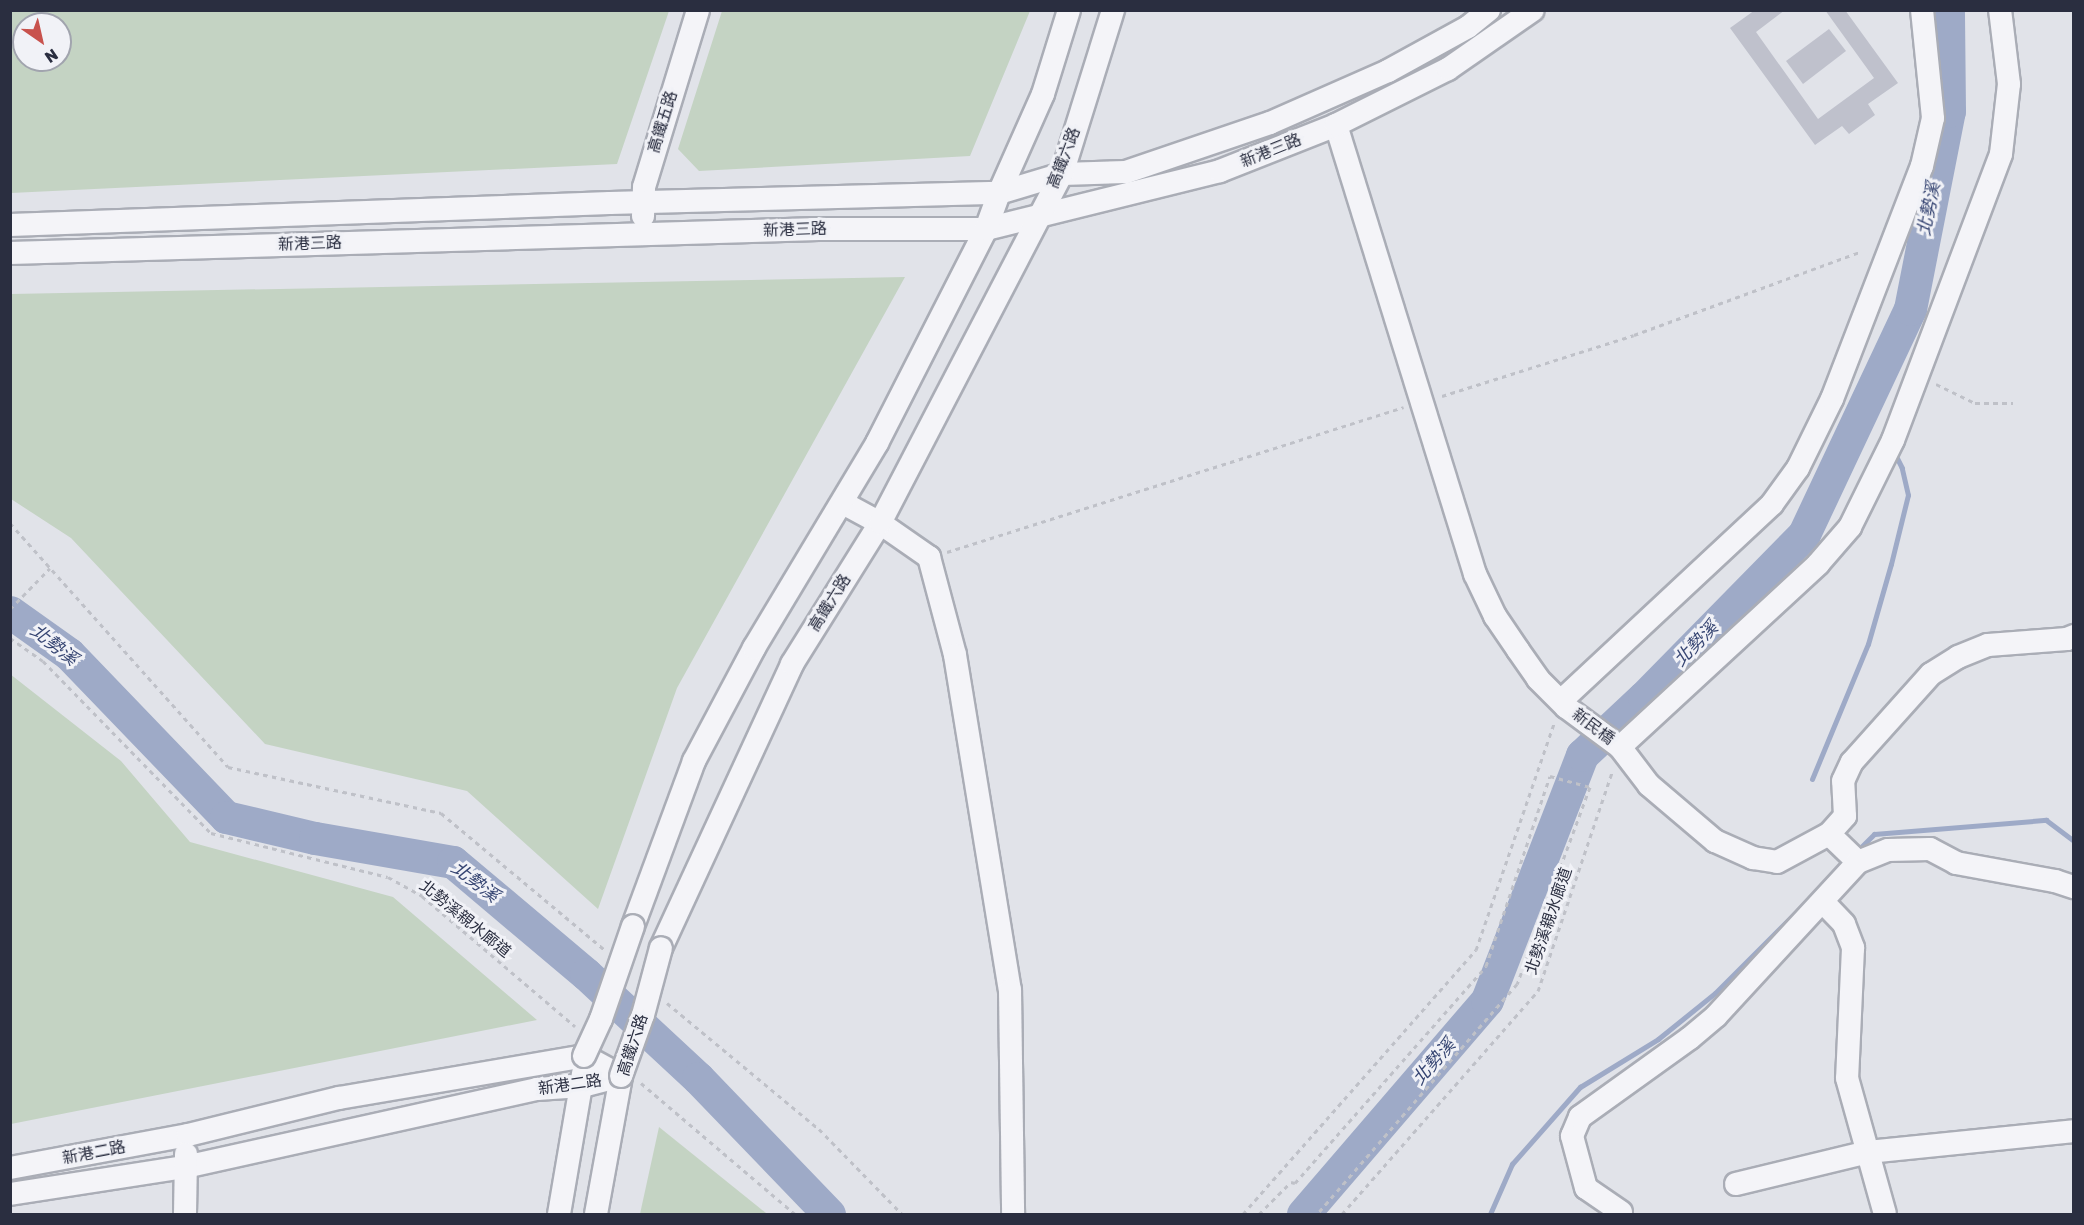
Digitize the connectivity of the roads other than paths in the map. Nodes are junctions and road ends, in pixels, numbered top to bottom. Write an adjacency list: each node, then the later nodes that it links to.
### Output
1 (698, 10): 11 (street, 高鐵五路)
2 (1069, 10): 10 (street)
3 (1113, 10): 9 (street, 高鐵六路)
4 (1489, 10): 9 (street, 新港三路)
5 (1533, 10): 8 (street, 新港三路)
6 (1922, 10): 20 (street)
7 (2000, 10): 21 (street)
8 (1336, 125): 12 (street, 新港三路); 20 (street, 新民橋)
9 (1062, 174): 10 (street, 新港三路); 12 (street, 高鐵六路)
10 (999, 193): 11 (street, 新港三路); 14 (street)
11 (644, 202): 13 (street, 新港三路); 15 (street, 高鐵五路)
12 (1039, 215): 14 (street, 新港三路); 18 (street, 高鐵六路)
13 (10, 225)
14 (986, 229): 15 (street, 新港三路); 17 (street)
15 (643, 236): 16 (street, 新港三路)
16 (10, 253)
17 (843, 503): 18 (street); 26 (street, bridge)
18 (880, 523): 27 (street, 高鐵六路, bridge); 40 (street)
19 (2073, 636): 22 (street)
20 (1564, 703): 21 (street, 新民橋)
21 (1620, 747): 22 (street, 新民橋)
22 (1829, 834): 23 (street)
23 (1853, 858): 24 (street); 25 (street)
24 (2073, 887)
25 (1823, 902): 31 (street); 36 (street)
26 (584, 1056): 27 (street, 新港二路); 28 (street); 30 (street, 新港二路)
27 (631, 1079): 28 (street, 新港二路); 39 (street, 高鐵六路)
28 (582, 1086): 32 (street, 新港二路); 38 (street)
29 (2073, 1131): 31 (street)
30 (188, 1135): 32 (street); 33 (street, 新港二路)
31 (1868, 1152): 34 (street); 41 (street)
32 (185, 1167): 35 (street, 新港二路); 37 (street)
33 (10, 1168)
34 (1736, 1184)
35 (10, 1194)
36 (1621, 1212)
37 (185, 1215)
38 (559, 1215)
39 (596, 1215)
40 (1013, 1215)
41 (1885, 1215)

